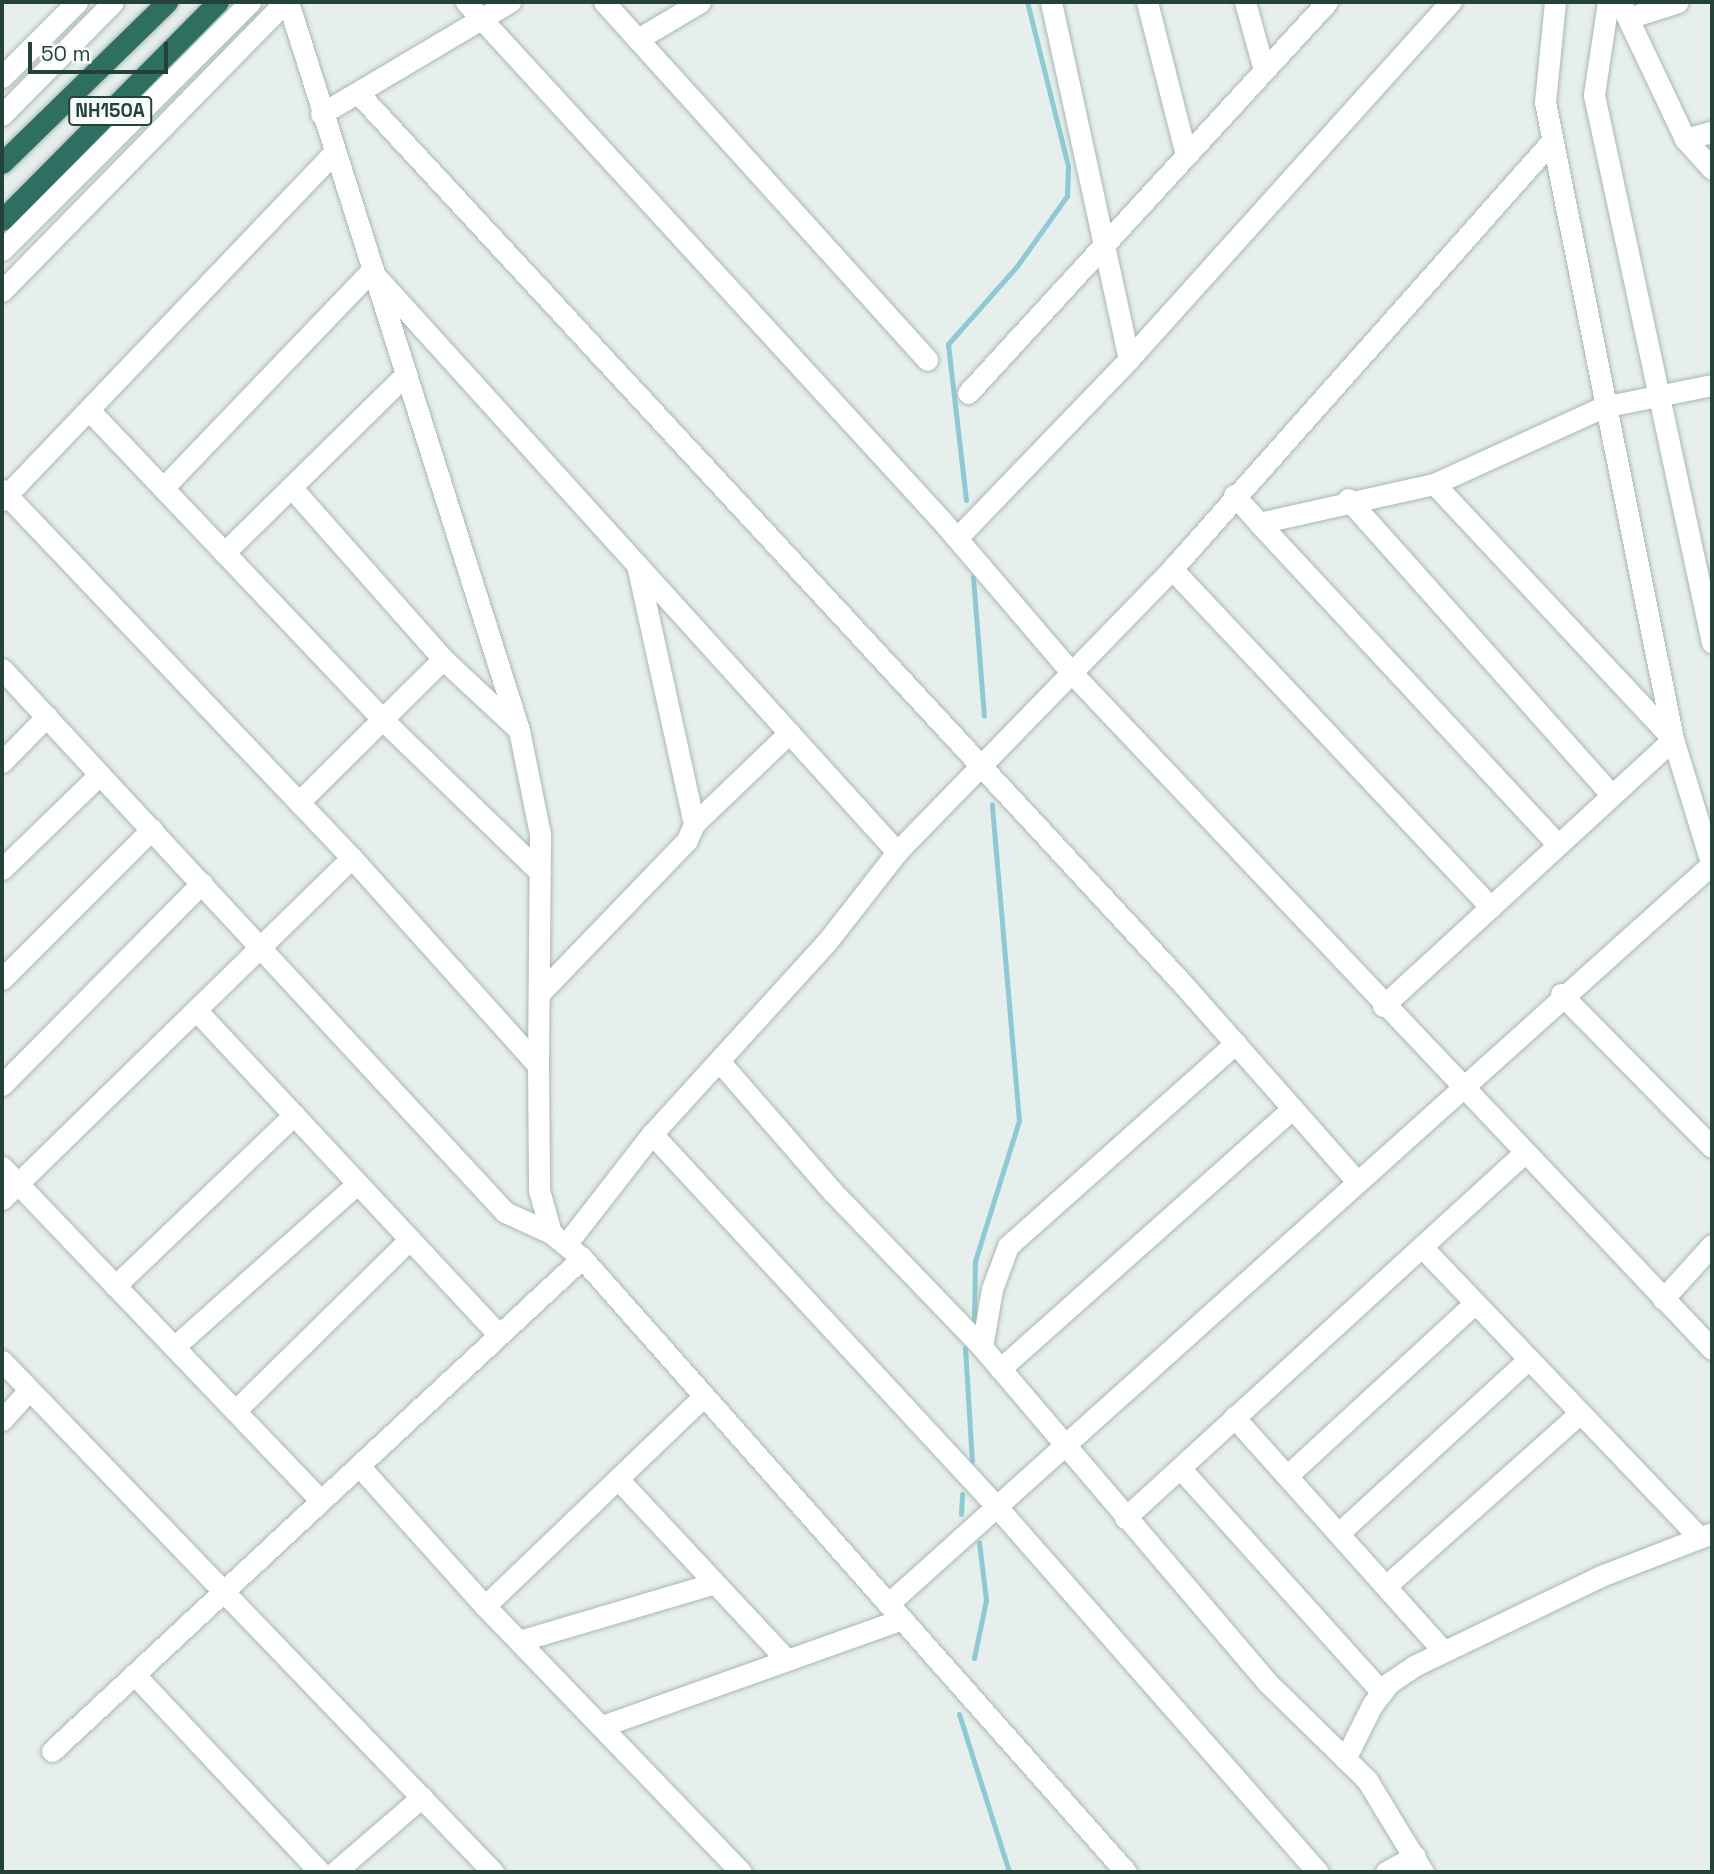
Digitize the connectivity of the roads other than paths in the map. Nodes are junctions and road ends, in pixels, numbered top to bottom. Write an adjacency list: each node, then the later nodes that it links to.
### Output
1 (77, 2): 22 (street)
2 (113, 2): 25 (street)
3 (167, 2): 31 (highway, NH150A)
4 (218, 2): 33 (highway, NH150A)
5 (250, 2): 35 (street)
6 (286, 2): 24 (street); 37 (street)
7 (510, 2): 18 (street)
8 (604, 2): 20 (street)
9 (699, 2): 20 (street)
10 (1051, 2): 34 (street)
11 (1147, 2): 30 (street)
12 (1245, 2): 21 (street)
13 (1327, 2): 21 (street)
14 (1451, 2): 38 (street)
15 (1555, 2): 28 (street)
16 (1608, 2): 43 (street)
17 (1678, 2): 19 (street)
18 (473, 10): 23 (street); 53 (street)
19 (1624, 10): 27 (street)
20 (638, 39): 39 (street)
21 (1264, 70): 30 (street)
22 (2, 77)
23 (359, 94): 24 (street); 67 (street)
24 (321, 114): 29 (street)
25 (2, 115)
26 (1712, 132): 27 (street)
27 (1685, 139): 32 (street)
28 (1552, 141): 44 (street); 50 (street)
29 (334, 152): 36 (street); 45 (street)
30 (1186, 155): 34 (street)
31 (2, 163)
32 (1712, 169)
33 (2, 220)
34 (1106, 242): 38 (street); 42 (street)
35 (2, 250)
36 (371, 271): 40 (street); 48 (street); 55 (street)
37 (2, 290)
38 (1129, 359): 53 (street)
39 (927, 360)
40 (405, 375): 47 (street); 63 (street)
41 (1712, 384): 43 (street)
42 (968, 393)
43 (1659, 396): 44 (street); 57 (street)
44 (1604, 407): 46 (street); 65 (street)
45 (89, 410): 48 (street); 49 (street)
46 (1434, 484): 51 (street); 65 (street)
47 (291, 487): 54 (street); 58 (street)
48 (163, 488): 54 (street)
49 (3, 495): 70 (street)
50 (1234, 495): 52 (street); 56 (street)
51 (1348, 499): 52 (street); 69 (street)
52 (1259, 523): 73 (street)
53 (957, 538): 60 (street)
54 (225, 553): 62 (street)
55 (636, 563): 64 (street); 71 (street)
56 (1172, 569): 60 (street); 80 (street)
57 (1712, 642)
58 (443, 659): 62 (street); 63 (street)
59 (2, 669): 61 (street)
60 (1070, 671): 67 (street); 85 (street)
61 (47, 716): 66 (street); 68 (street)
62 (383, 719): 70 (street); 78 (street)
63 (519, 730): 78 (street)
64 (789, 733): 71 (street); 74 (street)
65 (1673, 739): 69 (street); 76 (street)
66 (2, 762)
67 (982, 769): 74 (street); 87 (street)
68 (100, 774): 72 (street); 77 (street)
69 (1612, 795): 73 (street)
70 (299, 802): 75 (street)
71 (694, 824): 83 (street)
72 (152, 829): 79 (street); 82 (street)
73 (1558, 845): 80 (street)
74 (897, 852): 88 (street)
75 (352, 858): 81 (street); 89 (street)
76 (1712, 865): 84 (street)
77 (2, 869)
78 (540, 873): 83 (street)
79 (202, 883): 81 (street); 90 (street)
80 (1491, 907): 85 (street)
81 (261, 946): 86 (street); 103 (street)
82 (2, 979)
83 (540, 993): 89 (street)
84 (1561, 994): 91 (street); 95 (street)
85 (1383, 1006): 91 (street)
86 (196, 1010): 93 (street); 99 (street)
87 (1237, 1043): 92 (street); 111 (street)
88 (719, 1061): 94 (street); 111 (street)
89 (538, 1065): 103 (street)
90 (2, 1085)
91 (1458, 1087): 96 (street); 98 (street)
92 (1293, 1108): 98 (street); 115 (street)
93 (294, 1115): 100 (street); 106 (street)
94 (652, 1134): 103 (street); 128 (street)
95 (1712, 1147)
96 (1523, 1154): 105 (street); 107 (street)
97 (2, 1167): 99 (street)
98 (1355, 1179): 122 (street)
99 (18, 1184): 101 (street); 106 (street)
100 (357, 1184): 102 (street); 110 (street)
101 (2, 1199)
102 (410, 1239): 109 (street); 118 (street)
103 (567, 1245): 109 (street); 117 (street)
104 (1712, 1245): 107 (street)
105 (1422, 1247): 108 (street); 120 (street)
106 (115, 1286): 110 (street)
107 (1663, 1299): 112 (street)
108 (1475, 1303): 113 (street); 125 (street)
109 (499, 1335): 123 (street)
110 (174, 1347): 118 (street)
111 (982, 1347): 115 (street)
112 (1712, 1349)
113 (1529, 1359): 119 (street); 130 (street)
114 (2, 1361): 116 (street)
115 (1000, 1369): 122 (street)
116 (28, 1391): 121 (street); 134 (street)
117 (704, 1396): 126 (street); 136 (street)
118 (235, 1411): 127 (street)
119 (1578, 1414): 131 (street); 133 (street)
120 (1234, 1417): 124 (street); 125 (street)
121 (2, 1420)
122 (1060, 1444): 128 (street); 129 (street)
123 (362, 1468): 127 (street); 135 (street)
124 (1180, 1468): 129 (street); 141 (street)
125 (1288, 1475): 130 (street)
126 (618, 1479): 132 (street); 135 (street)
127 (320, 1500): 134 (street)
128 (997, 1507): 136 (street); 152 (street)
129 (1125, 1518): 144 (street)
130 (1340, 1532): 133 (street)
131 (1706, 1535): 138 (street)
132 (715, 1583): 137 (street); 139 (street)
133 (1386, 1586): 138 (street)
134 (222, 1590): 140 (street); 145 (street)
135 (485, 1606): 137 (street)
136 (895, 1611): 139 (street); 151 (street)
137 (519, 1641): 142 (street)
138 (1442, 1650): 141 (street)
139 (785, 1658): 142 (street)
140 (134, 1674): 143 (street); 147 (street)
141 (1382, 1692): 144 (street)
142 (602, 1726): 150 (street)
143 (52, 1751)
144 (1345, 1759): 146 (street)
145 (422, 1797): 148 (street); 149 (street)
146 (1419, 1864): 153 (street)
147 (320, 1872)
148 (335, 1872)
149 (494, 1872)
150 (741, 1872)
151 (1126, 1872)
152 (1318, 1872)
153 (1386, 1872)

